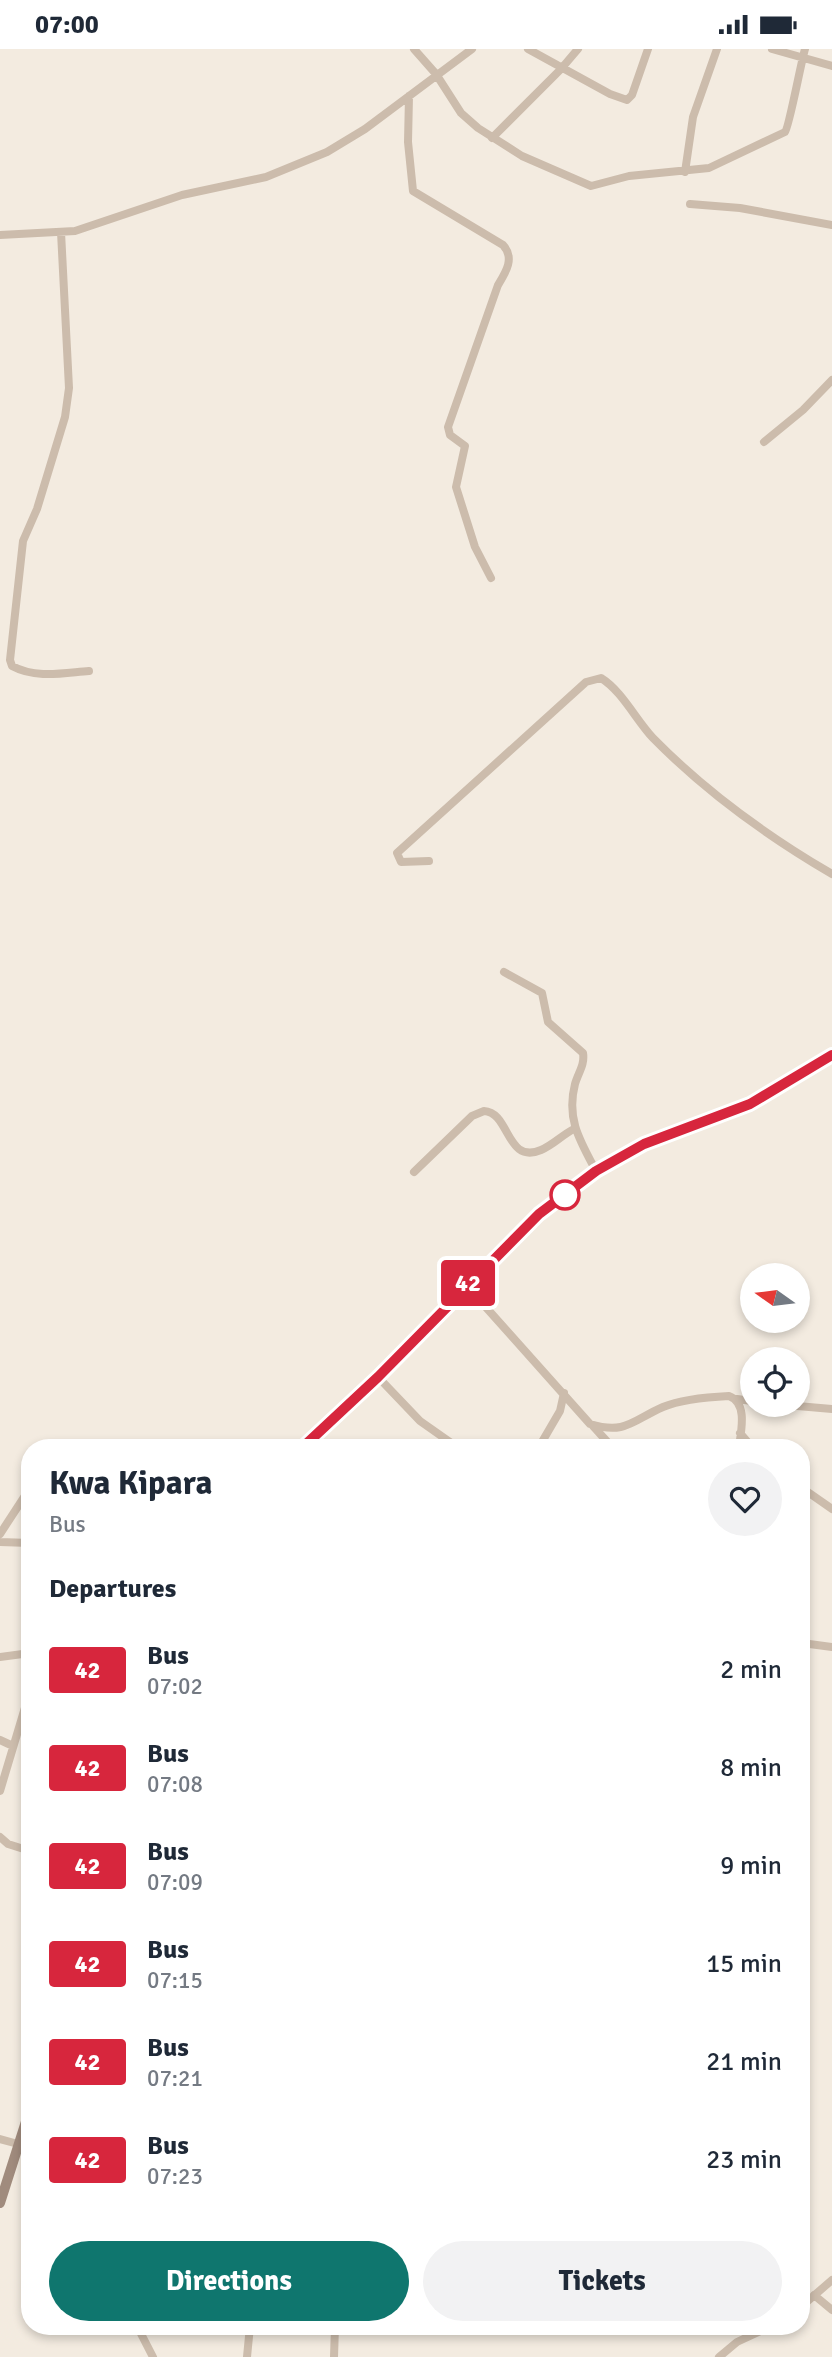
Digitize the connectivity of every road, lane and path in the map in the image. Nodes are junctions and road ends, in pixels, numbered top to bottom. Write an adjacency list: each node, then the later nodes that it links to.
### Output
1 (414, 49): 11 (street)
2 (472, 49): 11 (street)
3 (528, 49): 10 (street)
4 (578, 49): 10 (street)
5 (648, 49): 10 (street)
6 (717, 49): 14 (street)
7 (772, 49): 8 (street)
8 (804, 54): 9 (street); 14 (street)
9 (832, 66)
10 (561, 69): 13 (street)
11 (436, 74): 12 (street); 13 (street)
12 (410, 96): 17 (street); 21 (street)
13 (492, 138): 14 (street)
14 (685, 172)
15 (690, 204): 16 (street)
16 (832, 225)
17 (61, 232): 18 (street); 22 (street)
18 (0, 235)
19 (832, 380): 20 (street)
20 (764, 442)
21 (491, 578)
22 (89, 671)
23 (429, 861): 24 (street)
24 (832, 874)
25 (503, 972): 27 (street)
26 (832, 1055): 28 (main road)
27 (574, 1129): 28 (street); 29 (street)
28 (596, 1171): 30 (main road)
29 (414, 1172)
30 (466, 1285): 31 (main road); 32 (street)
31 (378, 1377): 39 (main road); 40 (street)
32 (564, 1393): 37 (street); 41 (street)
33 (737, 1399): 34 (street); 37 (street); 38 (street)
34 (740, 1399)
35 (810, 1407): 36 (street)
36 (832, 1409)
37 (590, 1424): 42 (street)
38 (740, 1433): 43 (street); 44 (street)
39 (312, 1439)
40 (446, 1439)
41 (544, 1439)
42 (604, 1439)
43 (740, 1439)
44 (745, 1439)
45 (810, 1494): 47 (street)
46 (21, 1502): 48 (street)
47 (832, 1509)
48 (0, 1534)
49 (0, 1542): 50 (street)
50 (21, 1543)
51 (810, 1644): 52 (street)
52 (832, 1647)
53 (21, 1654): 54 (street)
54 (0, 1657)
55 (21, 1720): 57 (street)
56 (0, 1740): 57 (street)
57 (13, 1746): 58 (street)
58 (0, 1791)
59 (0, 1837): 60 (street)
60 (4, 1845)
61 (21, 2136): 63 (main road)
62 (0, 2140): 63 (street)
63 (18, 2144): 64 (main road)
64 (0, 2203)
65 (832, 2280): 66 (street)
66 (814, 2295): 67 (street); 68 (street)
67 (810, 2299)
68 (832, 2310)
69 (142, 2335): 73 (street)
70 (249, 2335): 74 (street)
71 (335, 2335): 75 (street)
72 (752, 2335): 76 (street)
73 (153, 2357)
74 (247, 2357)
75 (334, 2357)
76 (719, 2357)

